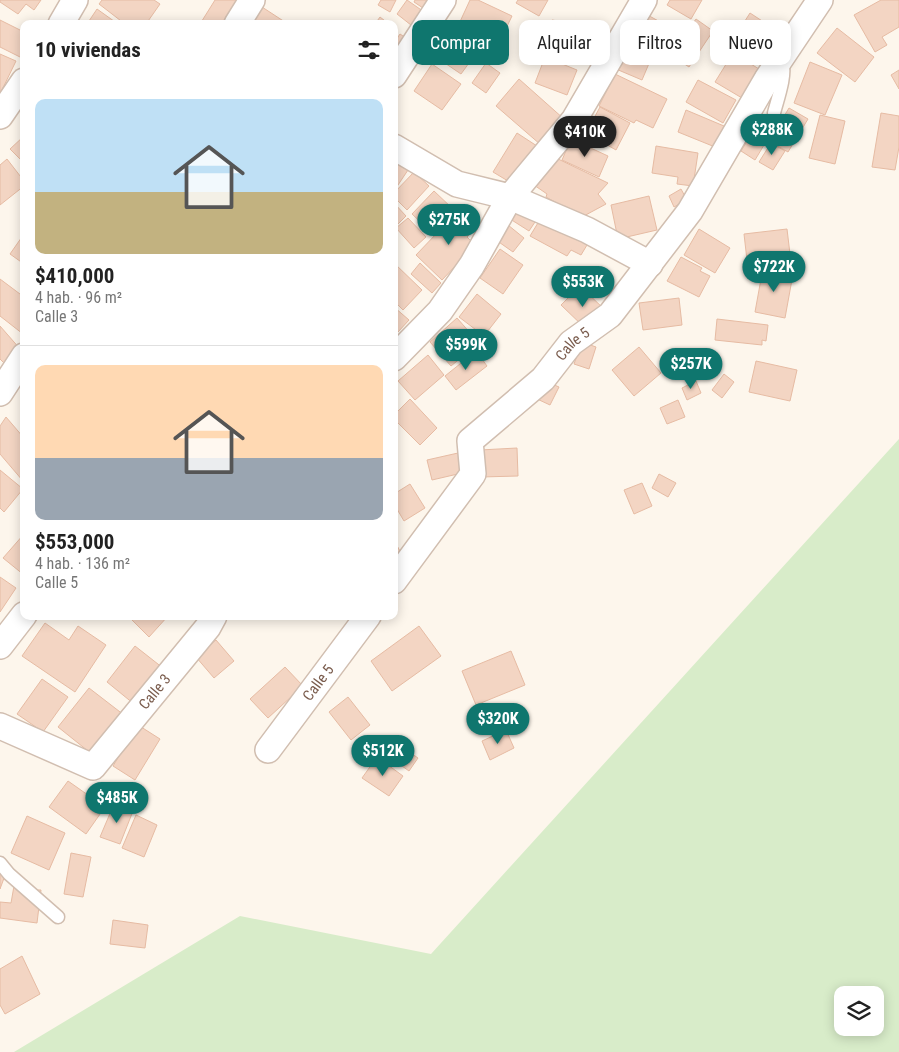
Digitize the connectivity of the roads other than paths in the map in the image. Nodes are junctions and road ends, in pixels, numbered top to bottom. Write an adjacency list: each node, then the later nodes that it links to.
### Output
1 (75, 0): 6 (street)
2 (252, 0): 7 (street)
3 (443, 0): 11 (street)
4 (644, 0): 16 (street)
5 (820, 0): 8 (street, Calle 5)
6 (62, 20)
7 (240, 20)
8 (791, 43)
9 (776, 65): 17 (street, Calle 5)
10 (783, 65): 13 (lane)
11 (398, 69)
12 (20, 87): 14 (street)
13 (774, 113)
14 (0, 116)
15 (398, 149): 16 (street)
16 (510, 197): 17 (street); 18 (street)
17 (650, 264): 21 (street, Calle 5)
18 (398, 354)
19 (20, 362): 20 (street)
20 (0, 393)
21 (398, 576)
22 (20, 620): 25 (street)
23 (212, 620): 26 (street, Calle 3)
24 (365, 620): 27 (street, Calle 5)
25 (0, 646)
26 (0, 726)
27 (268, 750)
28 (0, 863): 29 (lane)
29 (58, 917)

